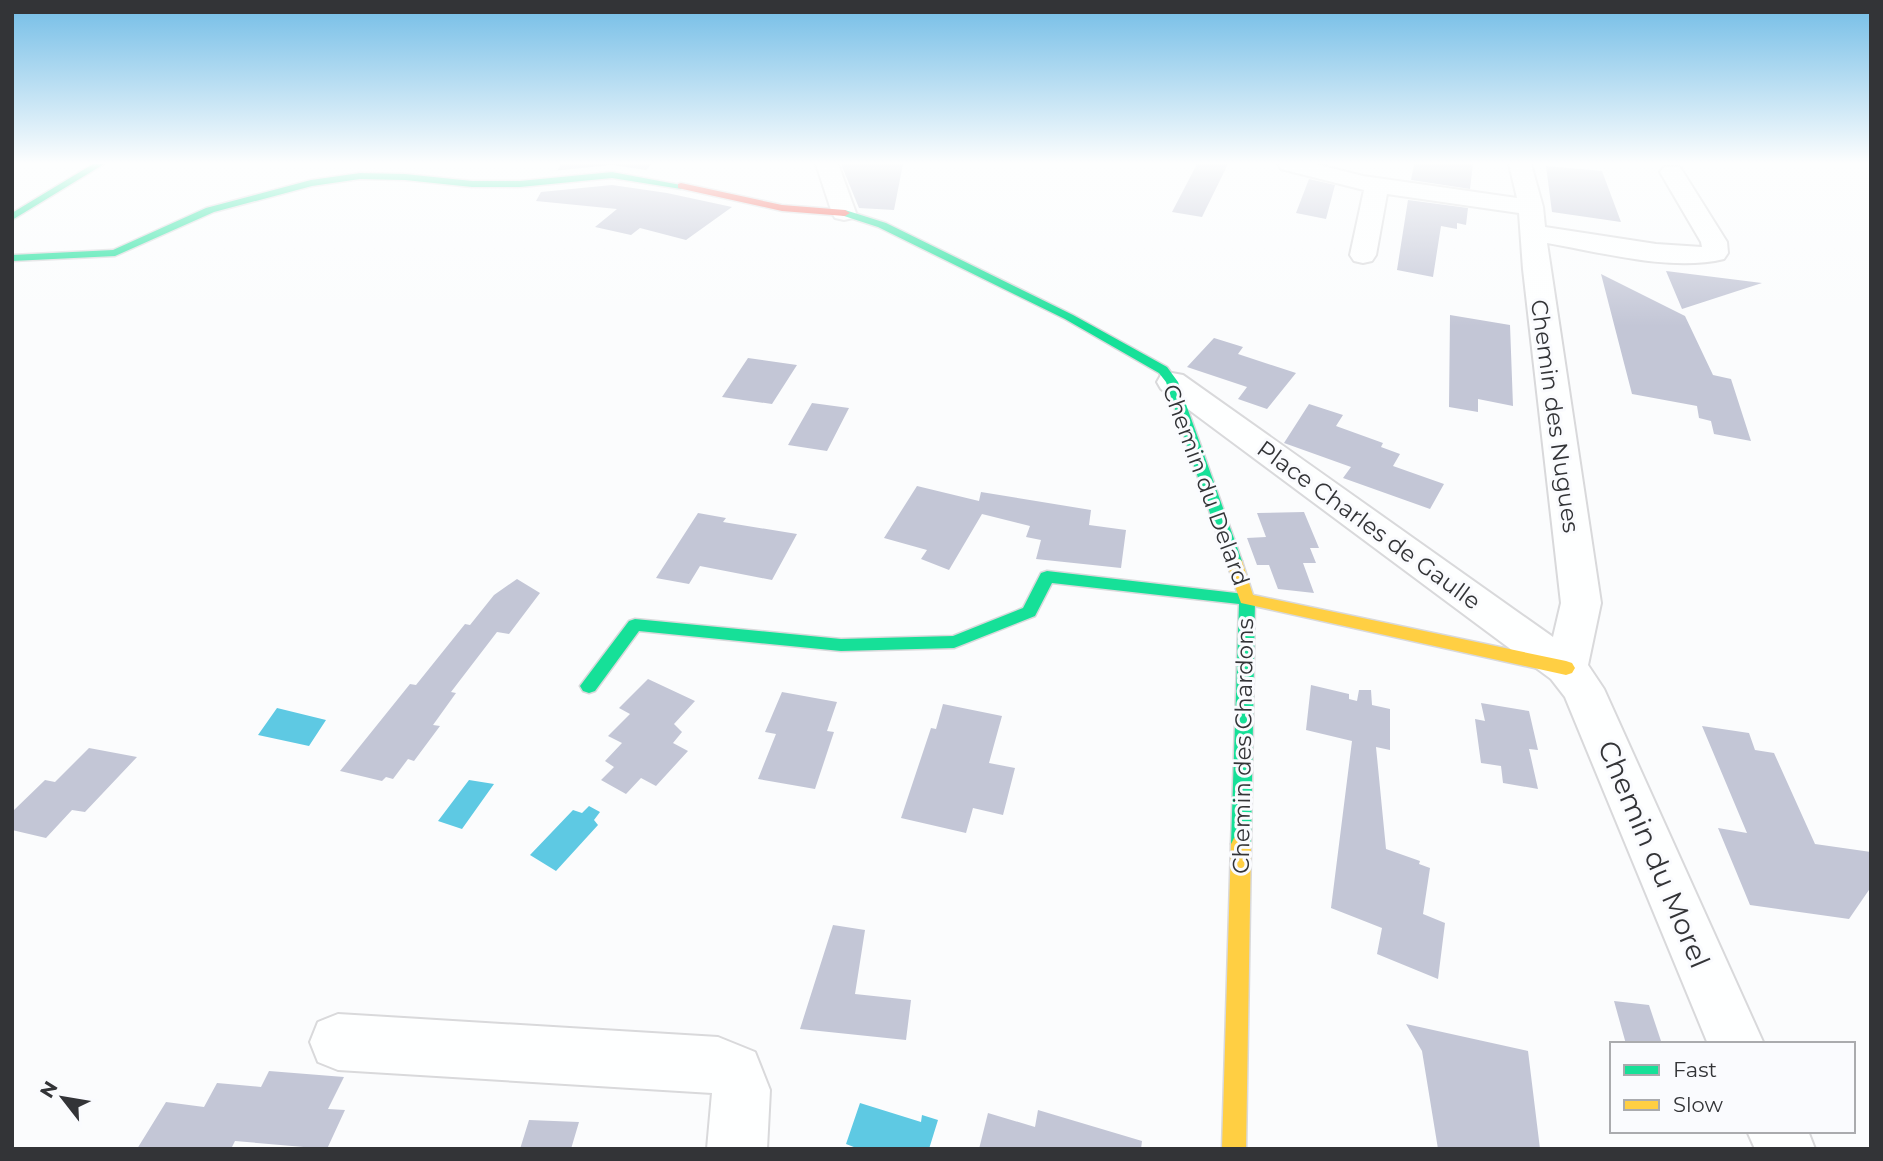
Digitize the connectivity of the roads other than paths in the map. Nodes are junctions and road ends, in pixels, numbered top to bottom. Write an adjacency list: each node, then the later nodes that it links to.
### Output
1 (192, 218): 8 (street, Chemin du Delard)
2 (858, 218): 9 (street, Chemin du Delard)
3 (1370, 218): 7 (street)
4 (1524, 218): 6 (street)
5 (1699, 218): 6 (street)
6 (1532, 220): 11 (street, Chemin des Nugues)
7 (1363, 255)
8 (12, 258)
9 (1172, 382): 10 (street, Chemin du Delard); 11 (street, Place Charles de Gaulle)
10 (1247, 599): 11 (street, Chemin du Delard); 12 (street, Chemin des Chardons); 17 (street, Chemin des Chardons)
11 (1566, 668): 14 (street, Chemin du Morel)
12 (589, 686)
13 (338, 1042): 16 (street)
14 (1735, 1042)
15 (1778, 1133): 18 (street)
16 (737, 1149)
17 (1234, 1149)
18 (1785, 1149)

